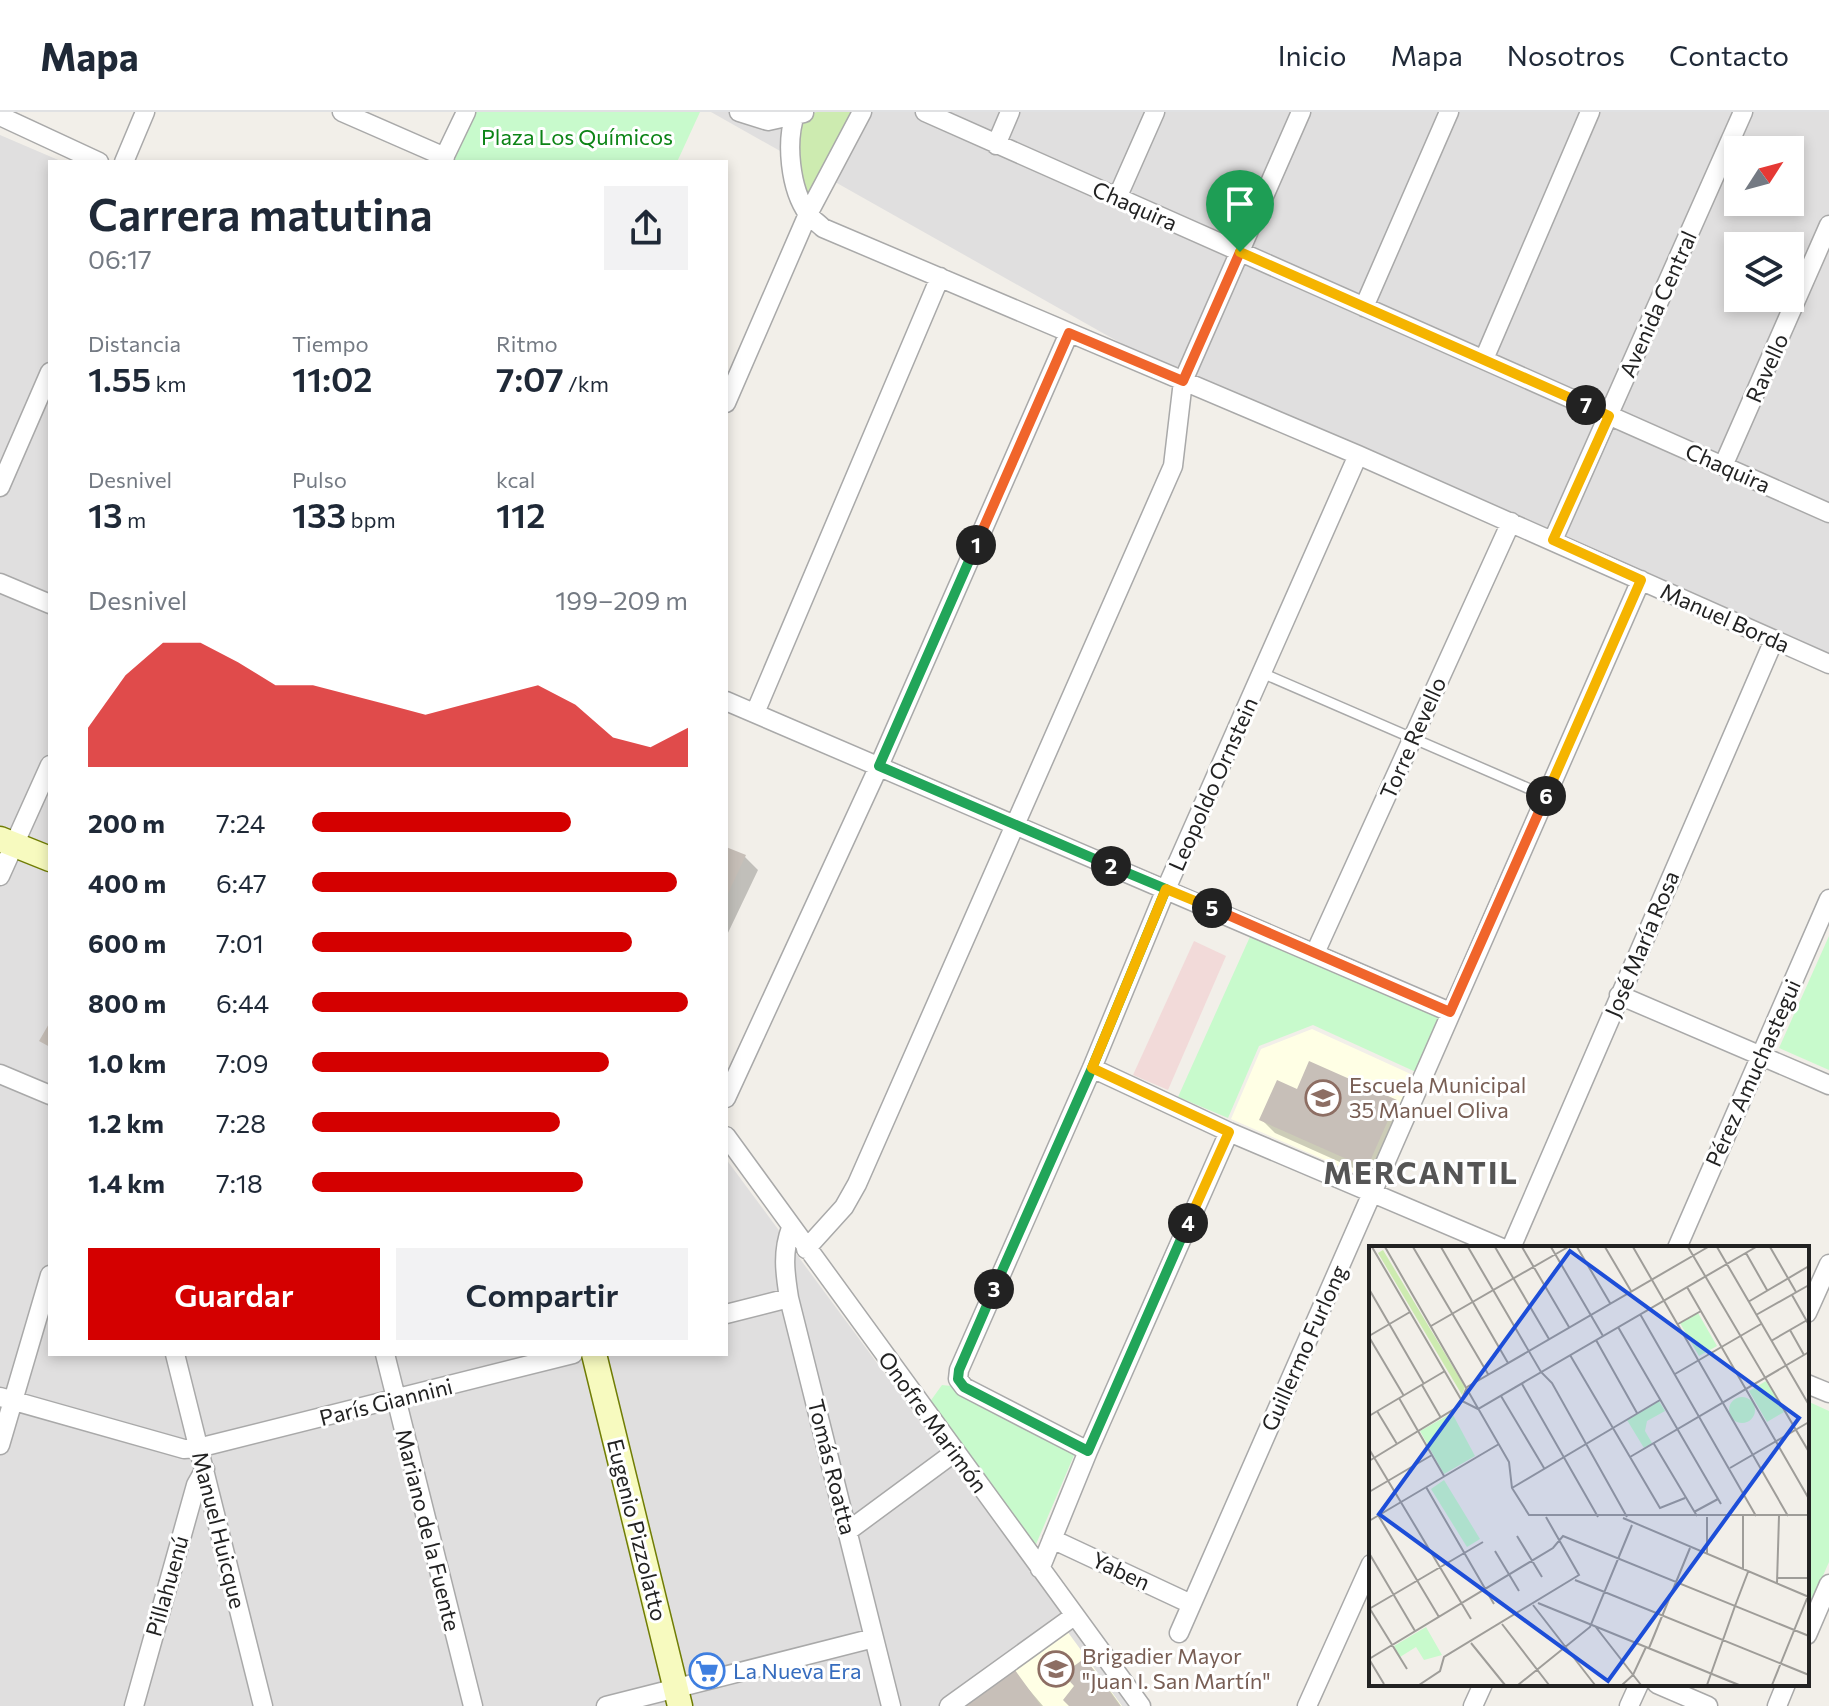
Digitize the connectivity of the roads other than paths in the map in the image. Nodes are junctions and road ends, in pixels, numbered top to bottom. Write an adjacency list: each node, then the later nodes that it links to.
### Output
1 (145, 112): 18 (street)
2 (342, 112): 16 (street)
3 (466, 112): 16 (street)
4 (739, 112): 13 (street)
5 (862, 112): 20 (street)
6 (925, 112): 15 (street, Chaquira)
7 (1010, 112): 15 (street)
8 (1155, 112): 19 (street)
9 (1301, 112): 22 (street)
10 (1449, 112): 24 (street)
11 (1590, 112): 26 (street)
12 (1743, 112): 30 (street, Avenida Central)
13 (799, 114): 20 (street)
14 (0, 116): 17 (street)
15 (996, 145): 19 (street, Chaquira)
16 (443, 159)
17 (95, 160)
18 (125, 160)
19 (1117, 198): 22 (street, Chaquira)
20 (808, 214): 23 (street); 29 (street)
21 (1829, 225): 32 (street, Ravello)
22 (1240, 252): 24 (street, Chaquira); 28 (street)
23 (940, 277): 25 (street); 44 (street)
24 (1364, 307): 26 (street, Chaquira)
25 (1069, 333): 28 (street); 46 (street)
26 (1484, 359): 30 (street, Chaquira)
27 (48, 377): 33 (street)
28 (1183, 381): 31 (street, Manuel Borda); 49 (street)
29 (728, 398)
30 (1609, 416): 32 (street, Chaquira); 36 (street, Avenida Central)
31 (1358, 455): 35 (street, Manuel Borda); 42 (street, Leopoldo Ornstein)
32 (1723, 466): 34 (street, Chaquira)
33 (0, 487)
34 (1829, 513)
35 (1511, 522): 36 (street, Manuel Borda); 45 (street, Torre Revello)
36 (1553, 540): 37 (street, Manuel Borda)
37 (1641, 580): 40 (street, Manuel Borda); 48 (street, Guillermo Furlong)
38 (0, 583): 39 (street)
39 (48, 603)
40 (1774, 640): 41 (street, Manuel Borda); 56 (street, José María Rosa)
41 (1829, 664)
42 (1262, 673): 45 (lane); 53 (street, Leopoldo Ornstein)
43 (728, 702): 44 (street)
44 (755, 713): 46 (street)
45 (1413, 739): 48 (lane); 55 (street, Torre Revello)
46 (879, 766): 49 (street); 63 (street)
47 (48, 769): 50 (street)
48 (1546, 796): 57 (street, Guillermo Furlong)
49 (1016, 825): 53 (street); 71 (street)
50 (7, 842): 51 (main road); 52 (street)
51 (48, 858)
52 (0, 876)
53 (1166, 889): 55 (street); 59 (street, Leopoldo Ornstein)
54 (1829, 899): 58 (street, Pérez Amuchastegui)
55 (1315, 953): 57 (street)
56 (1619, 995): 58 (street); 69 (street, José María Rosa)
57 (1450, 1012): 66 (street, Guillermo Furlong)
58 (1760, 1055): 61 (street); 70 (street, Pérez Amuchastegui)
59 (1092, 1068): 64 (street); 87 (street, Leopoldo Ornstein)
60 (0, 1074): 62 (street)
61 (1829, 1085)
62 (48, 1094)
63 (728, 1094)
64 (1229, 1132): 66 (street); 87 (street)
65 (728, 1139): 67 (street, Onofre Marimón)
66 (1374, 1191): 68 (street); 95 (street, Guillermo Furlong)
67 (791, 1228): 71 (street, Onofre Marimón); 74 (street, Tomás Roatta)
68 (1498, 1246)
69 (1512, 1246)
70 (1678, 1246)
71 (806, 1249): 88 (street, Onofre Marimón)
72 (1829, 1264): 75 (street)
73 (48, 1281): 83 (street)
74 (789, 1298): 76 (street); 90 (street, Tomás Roatta)
75 (1809, 1309)
76 (728, 1313)
77 (175, 1356): 86 (street, Manuel Huicque)
78 (385, 1356): 84 (street, Mariano de la Fuente)
79 (565, 1356): 84 (street, París Giannini)
80 (594, 1356): 104 (main road, Eugenio Pizzolatto)
81 (1809, 1385): 82 (street)
82 (1829, 1393)
83 (6, 1399): 85 (street); 86 (street)
84 (396, 1400): 86 (street, París Giannini); 107 (street, Mariano de la Fuente)
85 (0, 1445)
86 (198, 1448): 89 (street, Manuel Huicque)
87 (1088, 1451): 91 (street)
88 (955, 1452): 90 (street); 93 (street, Onofre Marimón)
89 (205, 1469): 105 (street, Pillahuenú); 106 (street, Manuel Huicque)
90 (848, 1531): 99 (street, Tomás Roatta)
91 (1052, 1539): 93 (street); 95 (street, Yaben)
92 (1369, 1568): 112 (street)
93 (1040, 1569): 96 (street, Onofre Marimón)
94 (1829, 1584): 97 (street)
95 (1191, 1604): 98 (street, Guillermo Furlong)
96 (1074, 1616): 110 (street); 111 (street, Onofre Marimón)
97 (1809, 1630)
98 (1179, 1633)
99 (874, 1638): 104 (street); 109 (street, Tomás Roatta)
100 (1482, 1686): 113 (street)
101 (1638, 1686): 114 (street)
102 (1662, 1686): 115 (street)
103 (1785, 1686): 116 (street)
104 (678, 1698): 108 (street)
105 (134, 1706)
106 (263, 1706)
107 (473, 1706)
108 (606, 1706)
109 (891, 1706)
110 (949, 1706)
111 (1141, 1706)
112 (1307, 1706)
113 (1473, 1706)
114 (1629, 1706)
115 (1708, 1706)
116 (1777, 1706)

